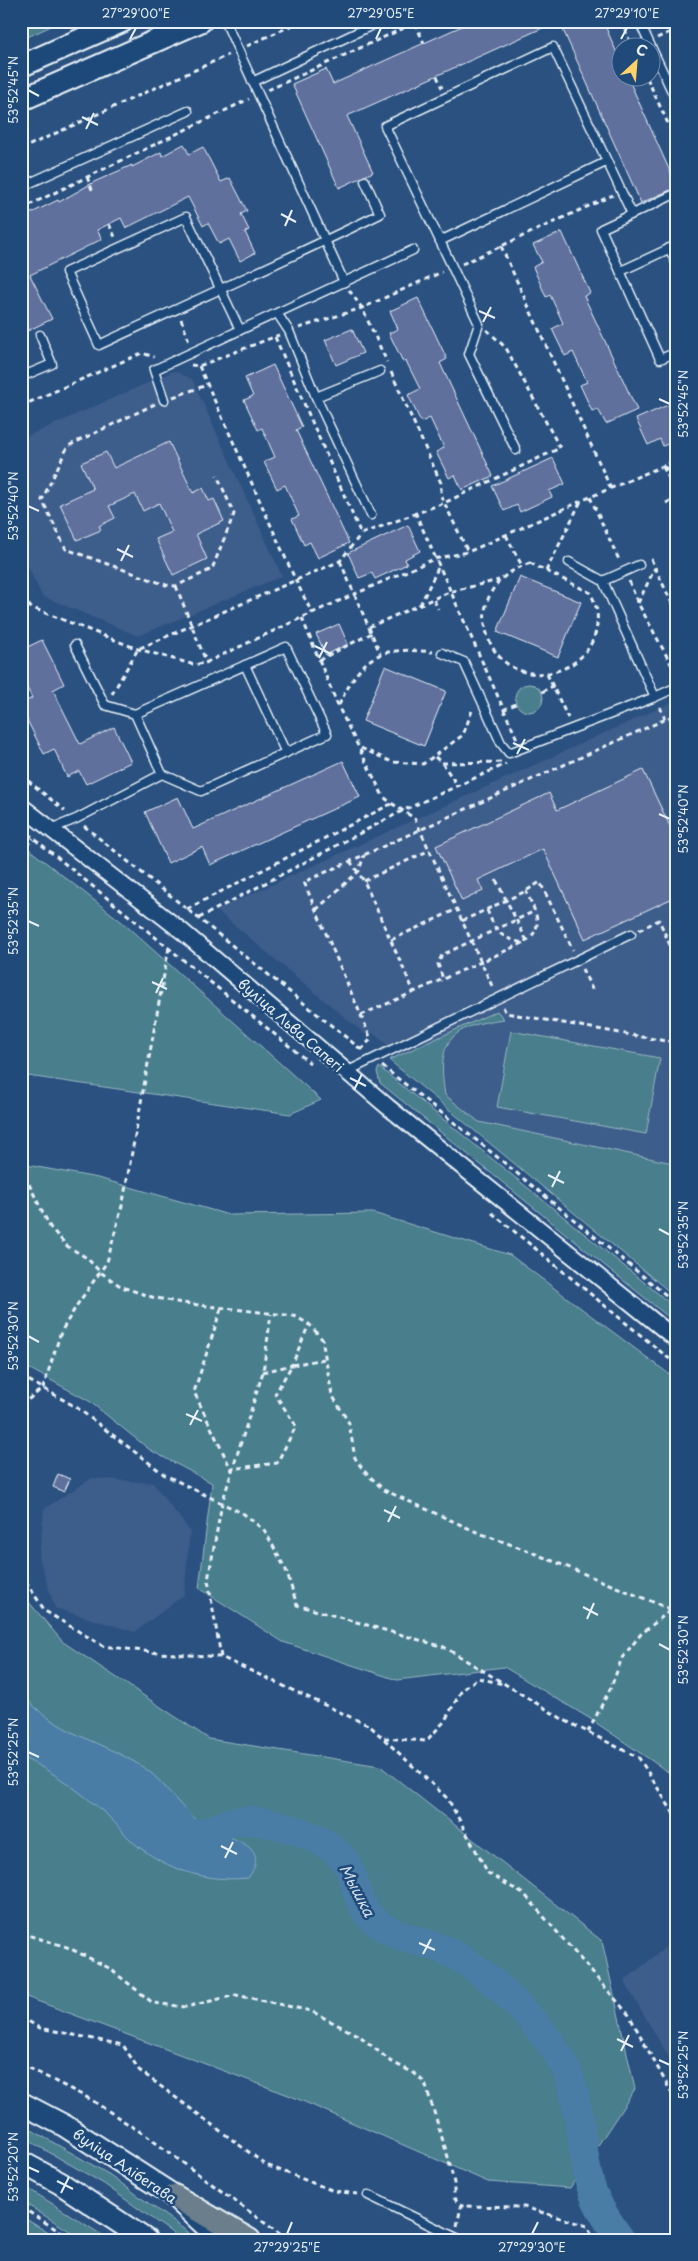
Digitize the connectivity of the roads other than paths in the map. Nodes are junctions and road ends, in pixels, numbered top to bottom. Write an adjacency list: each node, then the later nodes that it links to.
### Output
1 (123, 21): 6 (main road)
2 (201, 21): 8 (main road)
3 (224, 21): 7 (lane)
4 (381, 21): 7 (lane)
5 (639, 21): 9 (lane)
6 (21, 66)
7 (252, 82): 16 (lane)
8 (21, 100)
9 (677, 102)
10 (188, 111): 13 (lane)
11 (606, 162): 15 (lane); 17 (lane); 17 (lane)
12 (365, 181): 16 (lane)
13 (21, 187)
14 (677, 194): 15 (lane)
15 (632, 214): 21 (lane)
16 (325, 241): 22 (lane); 23 (lane)
17 (440, 241): 32 (lane)
18 (673, 246): 20 (lane); 21 (lane)
19 (413, 250): 22 (lane)
20 (677, 264)
21 (621, 271): 27 (lane)
22 (344, 282): 24 (lane)
23 (221, 288): 23 (lane); 25 (lane)
24 (277, 313): 25 (lane); 30 (lane)
25 (240, 330): 31 (lane)
26 (40, 335): 29 (lane)
27 (677, 352)
28 (380, 371): 30 (lane)
29 (21, 377)
30 (316, 397): 33 (lane)
31 (164, 400)
32 (516, 450)
33 (371, 515)
34 (569, 562): 36 (lane)
35 (639, 564): 36 (lane)
36 (603, 581): 41 (lane)
37 (75, 645): 42 (lane)
38 (442, 653): 41 (lane)
39 (245, 665): 42 (lane); 43 (lane); 43 (lane)
40 (677, 687): 41 (lane)
41 (656, 700)
42 (135, 714): 44 (lane)
43 (286, 753): 44 (lane)
44 (162, 774): 46 (lane)
45 (21, 806): 46 (street, вуліца Льва Сапегі)
46 (50, 829): 48 (street, вуліца Льва Сапегі)
47 (631, 934): 48 (lane)
48 (346, 1072): 49 (street, вуліца Льва Сапегі)
49 (677, 1340)
50 (21, 2103): 53 (main road, вуліца Алібегава)
51 (21, 2162): 55 (main road)
52 (368, 2195): 54 (lane)
53 (174, 2196): 56 (main road, вуліца Алібегава); 57 (main road)
54 (458, 2238)
55 (146, 2240)
56 (221, 2240)
57 (249, 2240)

